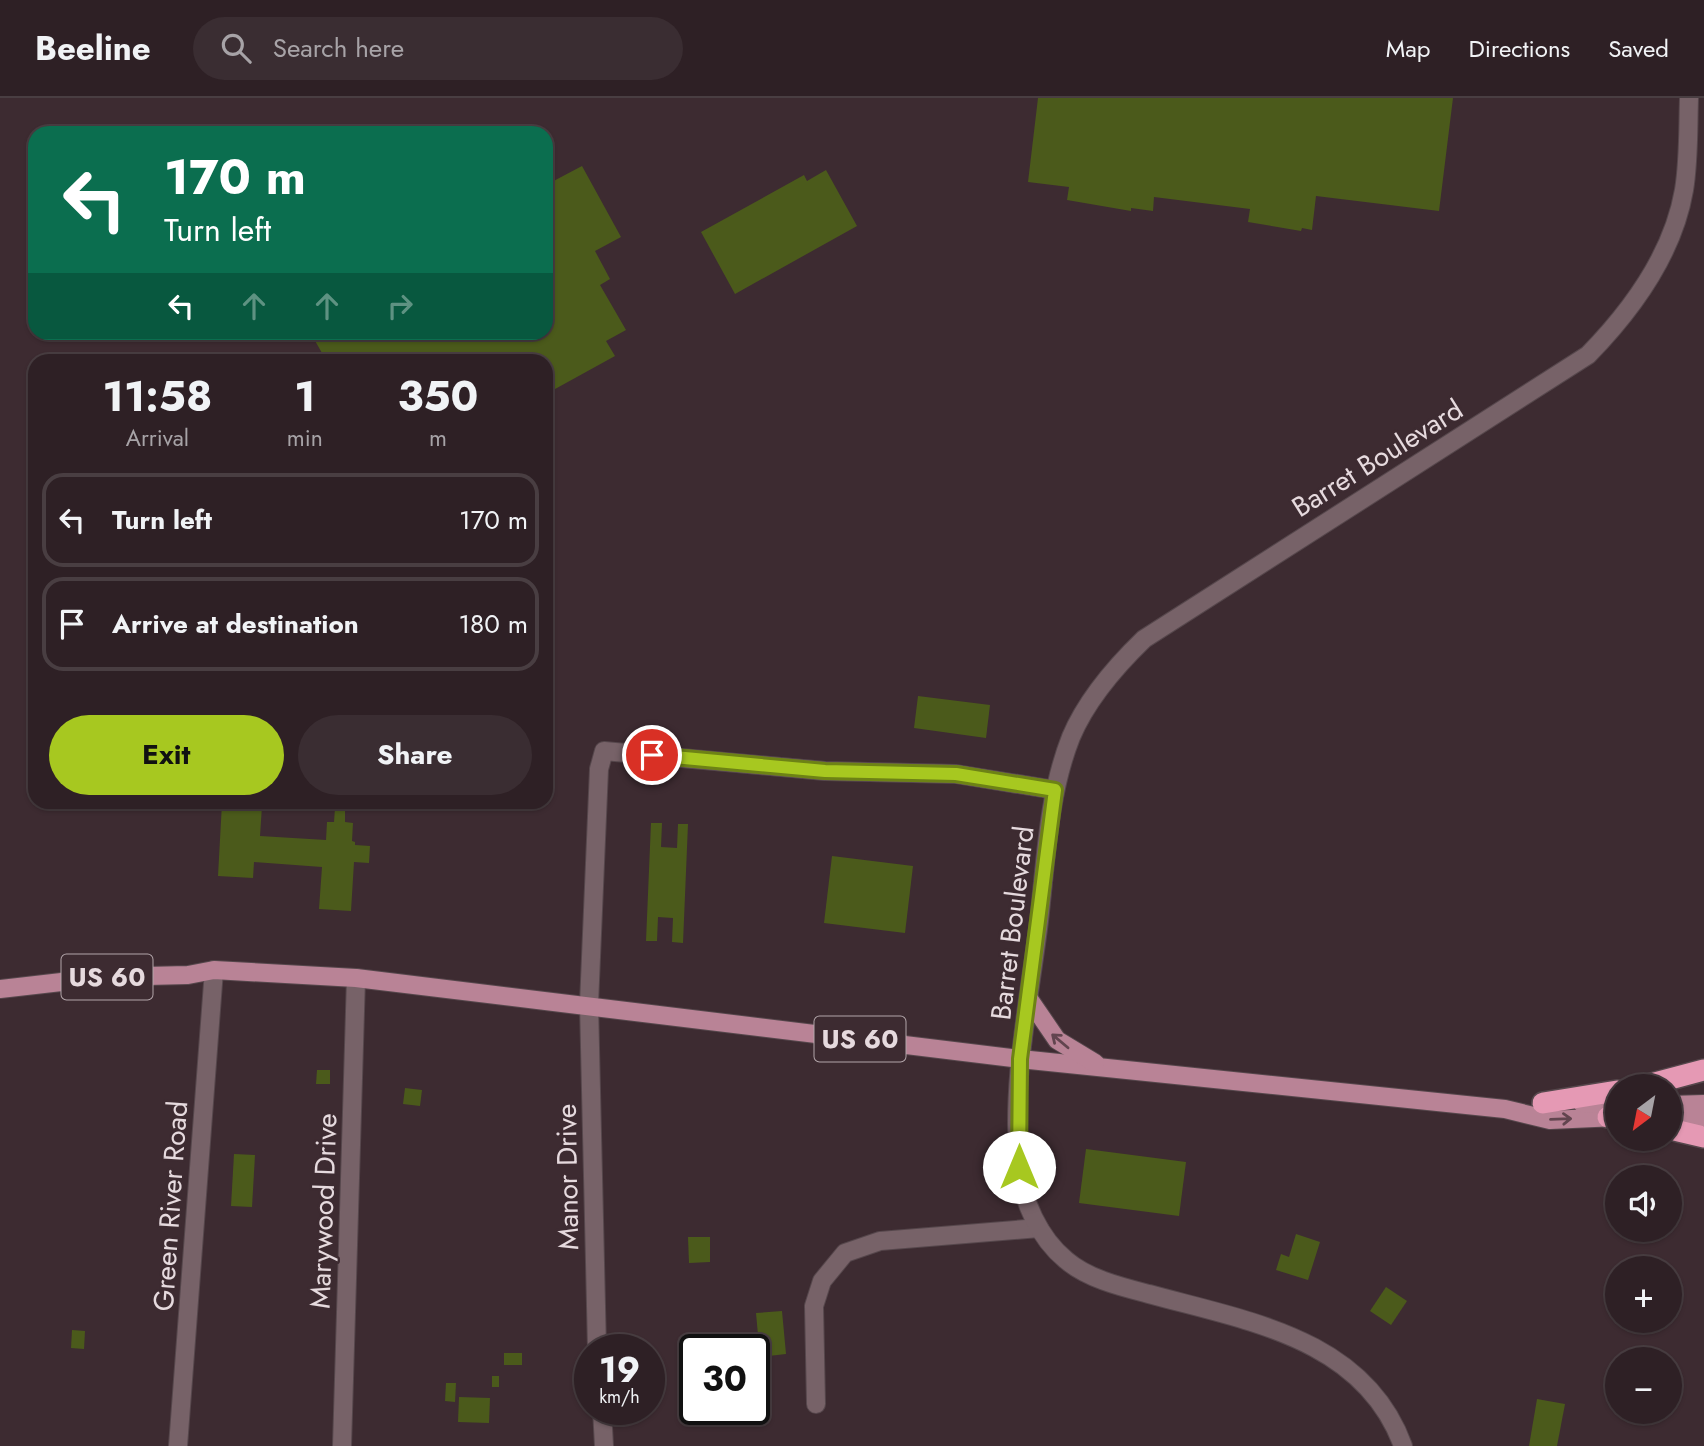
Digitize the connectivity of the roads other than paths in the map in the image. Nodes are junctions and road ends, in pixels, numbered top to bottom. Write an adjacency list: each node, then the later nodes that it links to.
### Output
1 (1689, 98): 2 (street, Barret Boulevard)
2 (1055, 790): 6 (street, Barret Boulevard); 7 (street, Manor Drive)
3 (214, 970): 4 (main road, US 60); 5 (main road, US 60); 27 (street, Green River Road)
4 (356, 978): 7 (main road, US 60); 28 (street, Marywood Drive)
5 (0, 989)
6 (1029, 999): 8 (street, Barret Boulevard); 9 (main road, one-way to 6)
7 (589, 1004): 8 (main road, US 60); 24 (street, Manor Drive)
8 (1020, 1059): 9 (main road, US 60); 23 (street, Barret Boulevard)
9 (1105, 1068): 16 (main road, US 60)
10 (1704, 1070): 11 (highway)
11 (1682, 1076)
12 (1605, 1093): 13 (highway)
13 (1543, 1103): 16 (main road, US 60); 17 (main road, US 60)
14 (1704, 1104): 15 (main road)
15 (1682, 1105)
16 (1506, 1109): 18 (main road, US 60, one-way to 18)
17 (1605, 1112)
18 (1605, 1115)
19 (1682, 1117): 20 (main road)
20 (1704, 1117)
21 (1682, 1132): 22 (highway)
22 (1704, 1137)
23 (1039, 1228): 25 (street); 30 (street, Barret Boulevard)
24 (597, 1334)
25 (816, 1404)
26 (603, 1425): 29 (street)
27 (178, 1446)
28 (342, 1446)
29 (604, 1446)
30 (1403, 1446)

